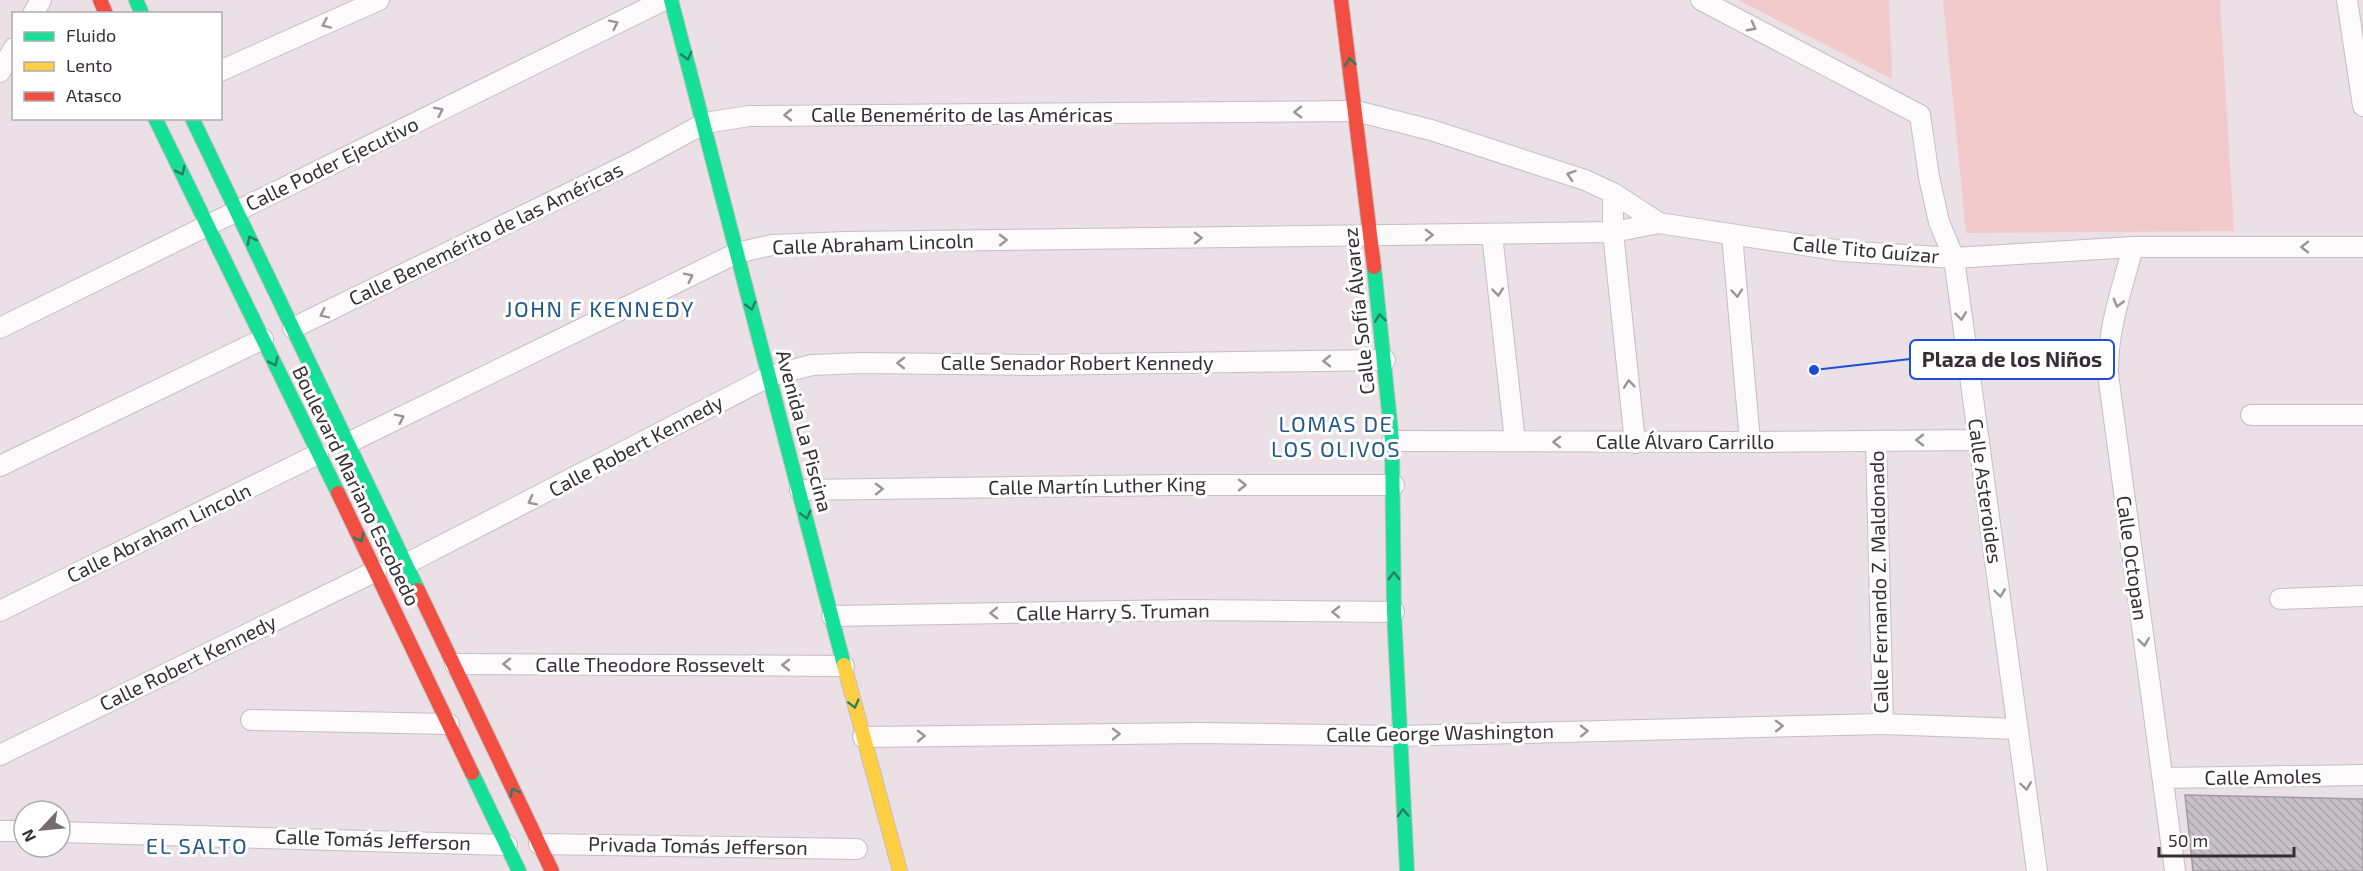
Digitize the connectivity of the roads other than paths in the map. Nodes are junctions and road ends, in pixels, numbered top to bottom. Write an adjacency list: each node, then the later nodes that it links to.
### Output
1 (379, 0): 8 (street, one-way to 8)
2 (664, 0): 16 (street, Calle Poder Ejecutivo, one-way to 2)
3 (671, 0): 14 (street, Avenida La Piscina, one-way to 14)
4 (1341, 0): 11 (street, Calle Sofía Álvarez, one-way to 4)
5 (1701, 0): 26 (street, Calle Asteroides, one-way to 26)
6 (2347, 0): 10 (street)
7 (12, 51): 9 (street)
8 (222, 70)
9 (0, 72)
10 (2363, 106)
11 (1356, 111): 14 (street, Calle Benemérito de las Américas, one-way to 14); 15 (street, Calle Benemérito de las Américas, one-way to 11); 22 (street, Calle Sofía Álvarez)
12 (156, 120): 18 (street, Boulevard Mariano Escobedo, one-way to 18)
13 (193, 120): 16 (street, Boulevard Mariano Escobedo)
14 (705, 123): 25 (street, Avenida La Piscina); 28 (street, Calle Benemérito de las Américas, one-way to 28)
15 (1612, 193): 17 (street, Calle Benemérito de las Américas); 19 (street)
16 (236, 212): 18 (street, Calle Poder Ejecutivo); 28 (street, Boulevard Mariano Escobedo, one-way to 16)
17 (1659, 223): 19 (street, Calle Tito Guízar); 21 (street, Calle Tito Guízar)
18 (207, 226): 27 (street, Calle Poder Ejecutivo); 29 (street, Boulevard Mariano Escobedo)
19 (1613, 232): 20 (street, Calle Tito Guízar); 38 (street, one-way to 19)
20 (1492, 234): 22 (street, Calle Tito Guízar, one-way to 20); 36 (street, one-way to 36)
21 (1732, 235): 26 (street, Calle Tito Guízar); 39 (street, one-way to 39)
22 (1371, 237): 25 (street, Calle Abraham Lincoln, one-way to 22); 30 (street, Calle Sofía Álvarez, one-way to 22)
23 (2133, 247): 24 (street, Calle Tito Guízar, one-way to 23); 26 (street, Calle Tito Guízar); 62 (street, Calle Octopan, one-way to 62)
24 (2363, 247)
25 (737, 253): 31 (street, Avenida La Piscina, one-way to 31); 40 (street, Calle Abraham Lincoln, one-way to 25)
26 (1954, 258): 34 (street, Calle Asteroides, one-way to 34)
27 (0, 328)
28 (293, 328): 40 (street, Boulevard Mariano Escobedo)
29 (263, 339): 41 (street, Boulevard Mariano Escobedo, one-way to 41); 42 (street)
30 (1385, 360): 31 (street, Calle Senador Robert Kennedy, one-way to 31); 35 (street, Calle Sofía Álvarez)
31 (770, 376): 44 (street, Avenida La Piscina); 45 (street, Calle Robert Kennedy, one-way to 45)
32 (2251, 415): 33 (street)
33 (2363, 416)
34 (1979, 440): 37 (street, Calle Álvaro Carrillo, one-way to 37); 57 (street, Calle Asteroides, one-way to 57)
35 (1392, 441): 36 (street, Calle Álvaro Carrillo); 43 (street, Calle Sofía Álvarez)
36 (1515, 441): 38 (street, Calle Álvaro Carrillo, one-way to 36)
37 (1876, 441): 39 (street, Calle Álvaro Carrillo); 56 (street, Calle Fernando Z. Maldonado)
38 (1635, 442): 39 (street, Calle Álvaro Carrillo)
39 (1750, 442)
40 (348, 444): 45 (street, Boulevard Mariano Escobedo)
41 (318, 454): 46 (street, Boulevard Mariano Escobedo, one-way to 46); 49 (street, Calle Abraham Lincoln)
42 (0, 466)
43 (1394, 485): 44 (street, Calle Martín Luther King, one-way to 43); 50 (street, Calle Sofía Álvarez, one-way to 43)
44 (800, 490): 51 (street, Avenida La Piscina, one-way to 51)
45 (406, 564): 52 (street, Boulevard Mariano Escobedo)
46 (376, 571): 55 (street, Boulevard Mariano Escobedo); 60 (street, Calle Robert Kennedy)
47 (2363, 596): 48 (street)
48 (2280, 599)
49 (0, 611)
50 (1395, 612): 51 (street, Calle Harry S. Truman, one-way to 51); 58 (street, Calle Sofía Álvarez)
51 (832, 616): 53 (street, Avenida La Piscina)
52 (455, 664): 53 (street, Calle Theodore Rossevelt, one-way to 52); 64 (street, Boulevard Mariano Escobedo, one-way to 52)
53 (844, 666): 59 (street, Avenida La Piscina, one-way to 59)
54 (251, 720): 55 (street)
55 (449, 724): 65 (street, Boulevard Mariano Escobedo)
56 (1883, 724): 57 (street, Calle George Washington); 58 (street, Calle George Washington, one-way to 56)
57 (2018, 729): 71 (street, Calle Asteroides, one-way to 71)
58 (1399, 736): 59 (street, Calle George Washington, one-way to 58); 70 (street, Calle Sofía Álvarez, one-way to 58)
59 (862, 737): 69 (street, Avenida La Piscina)
60 (0, 755)
61 (2363, 775): 62 (street, Calle Amoles)
62 (2163, 778): 72 (street, Calle Octopan)
63 (72, 832): 65 (street, Calle Tomás Jefferson)
64 (539, 844): 66 (street, Privada Tomás Jefferson); 68 (street, Boulevard Mariano Escobedo)
65 (507, 845): 67 (street, Boulevard Mariano Escobedo)
66 (857, 849)
67 (519, 871)
68 (552, 871)
69 (900, 871)
70 (1407, 871)
71 (2037, 871)
72 (2175, 871)

